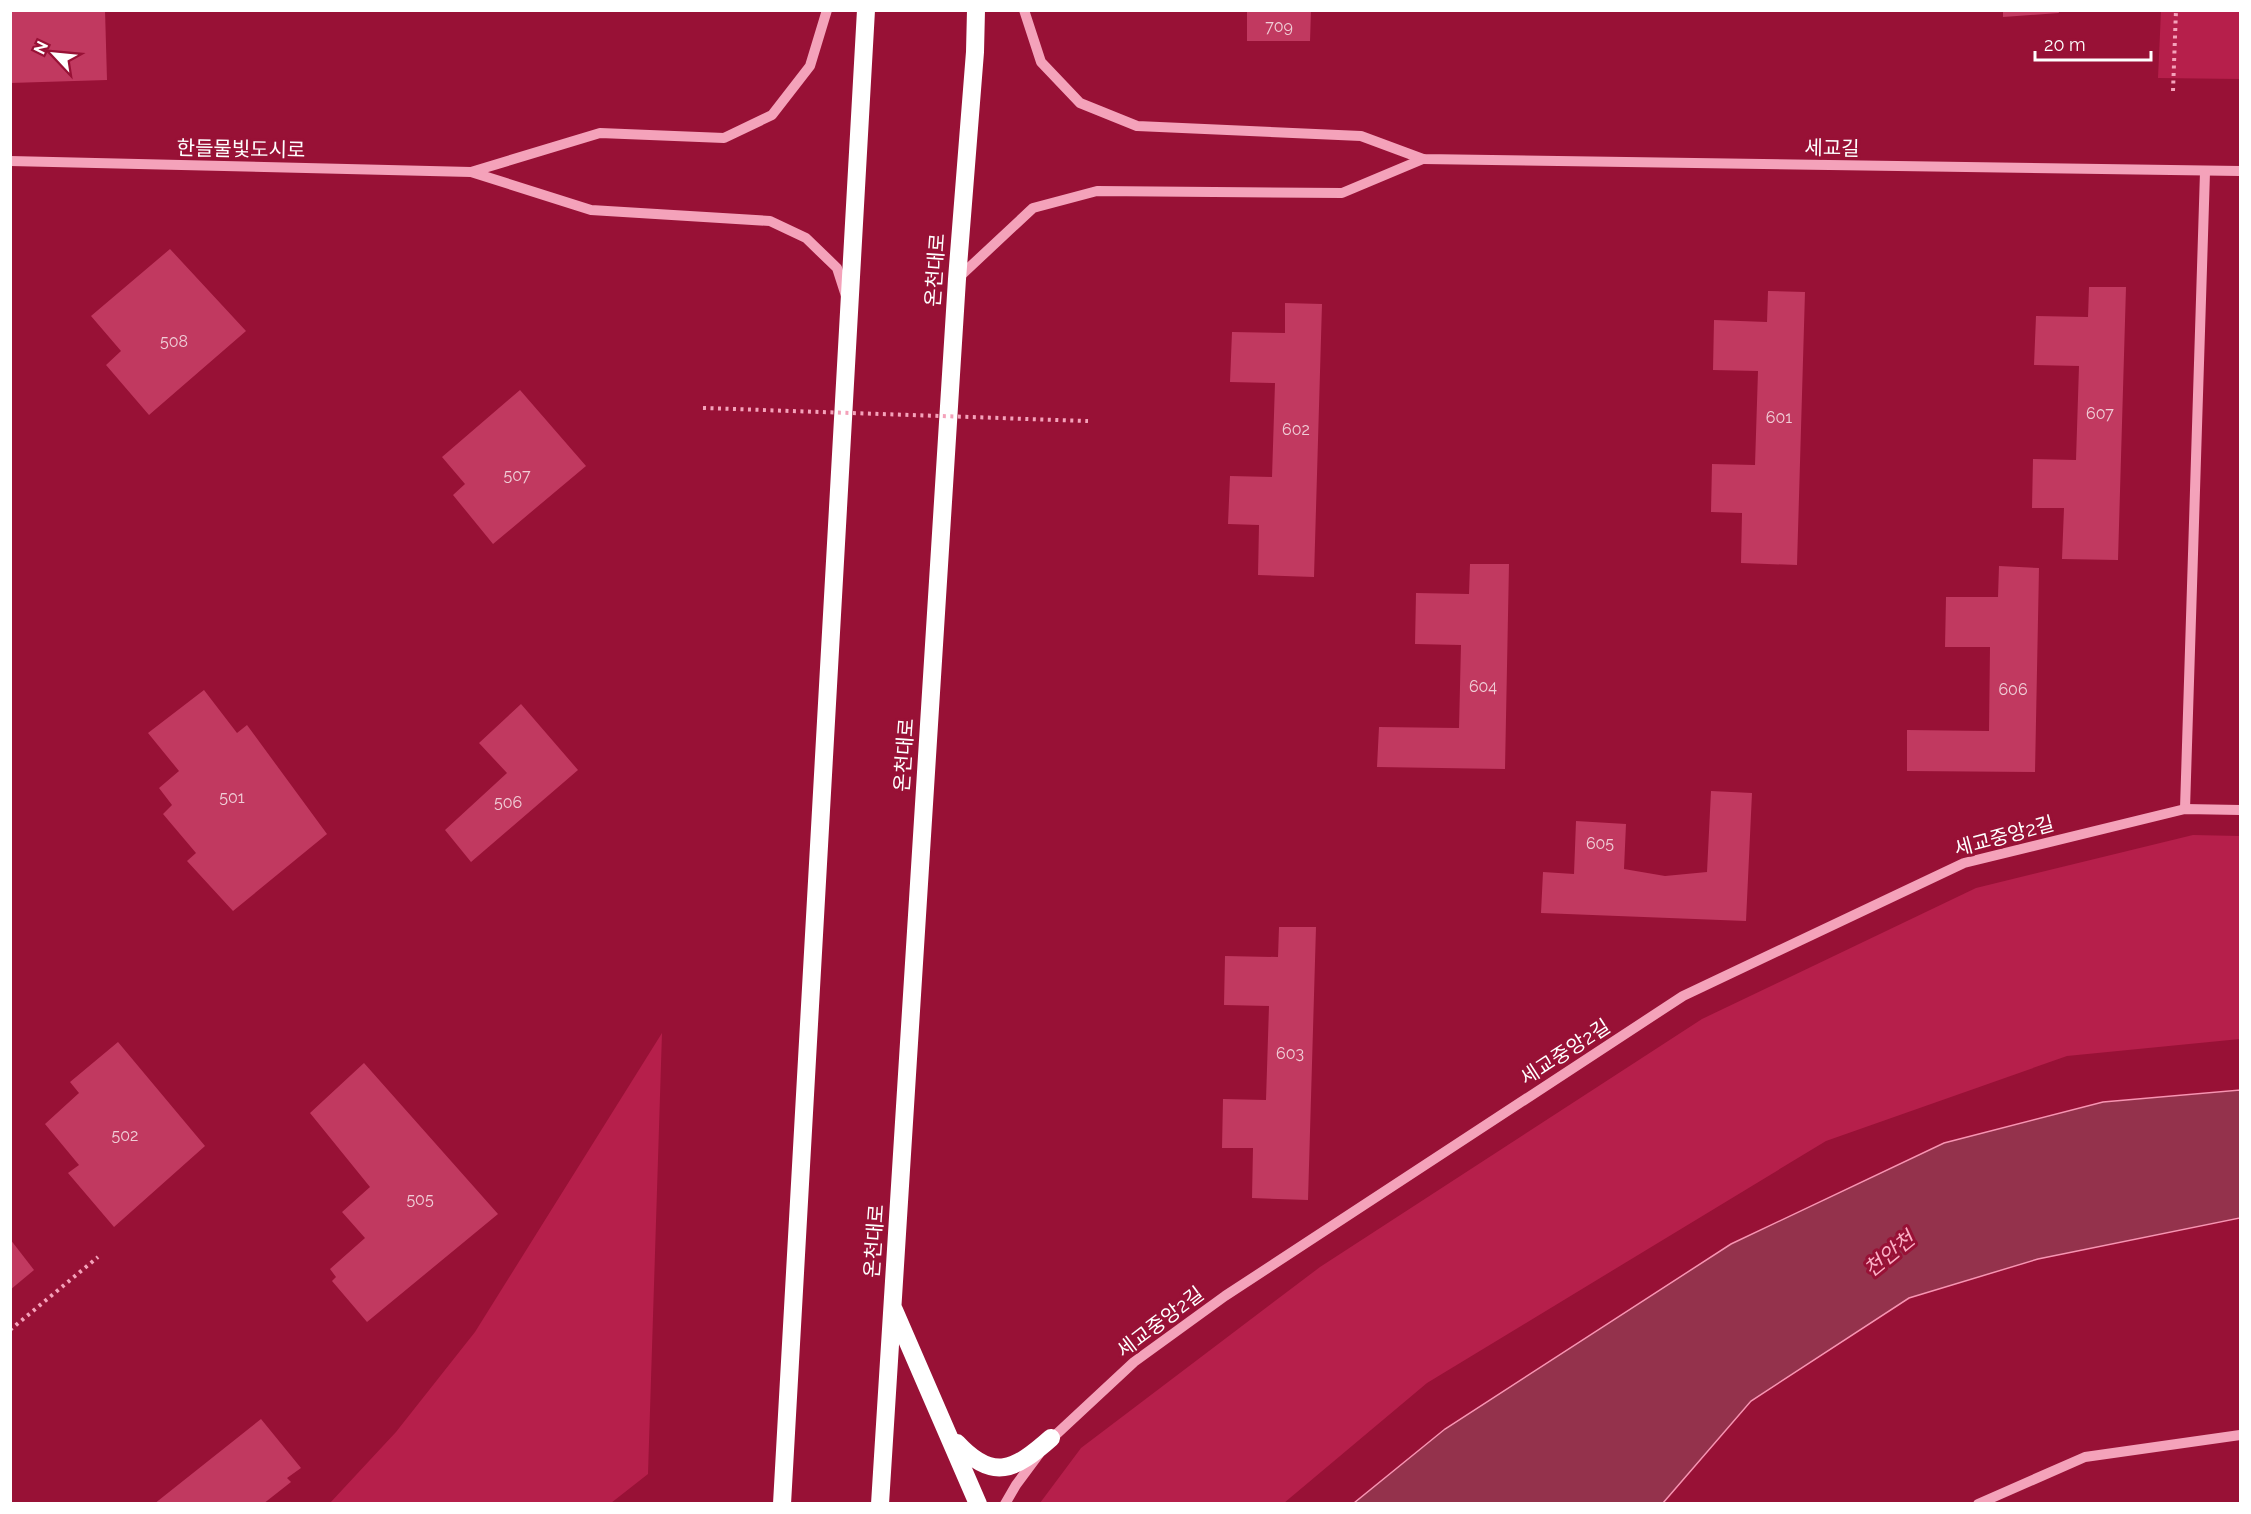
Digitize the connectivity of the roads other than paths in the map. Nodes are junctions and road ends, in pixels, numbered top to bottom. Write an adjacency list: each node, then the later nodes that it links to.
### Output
1 (827, 10): 8 (street)
2 (866, 10): 11 (highway)
3 (976, 10): 10 (highway, 온천대로)
4 (1024, 10): 5 (street)
5 (1423, 159): 9 (street, 세교길); 10 (street)
6 (10, 161): 8 (street, 한들물빛도시로)
7 (2241, 171): 9 (street, 세교길)
8 (471, 172): 11 (street)
9 (2205, 172): 12 (street)
10 (957, 279): 14 (highway, 온천대로)
11 (849, 308): 18 (highway)
12 (2185, 809): 13 (street, 세교중앙2길); 17 (street, 세교중앙2길)
13 (2241, 810)
14 (892, 1306): 15 (highway); 19 (highway, 온천대로)
15 (947, 1432): 17 (highway); 20 (highway)
16 (2241, 1434): 22 (street)
17 (1051, 1438): 21 (street, 세교중앙2길)
18 (782, 1503)
19 (880, 1503)
20 (978, 1503)
21 (1005, 1503)
22 (1978, 1503)

